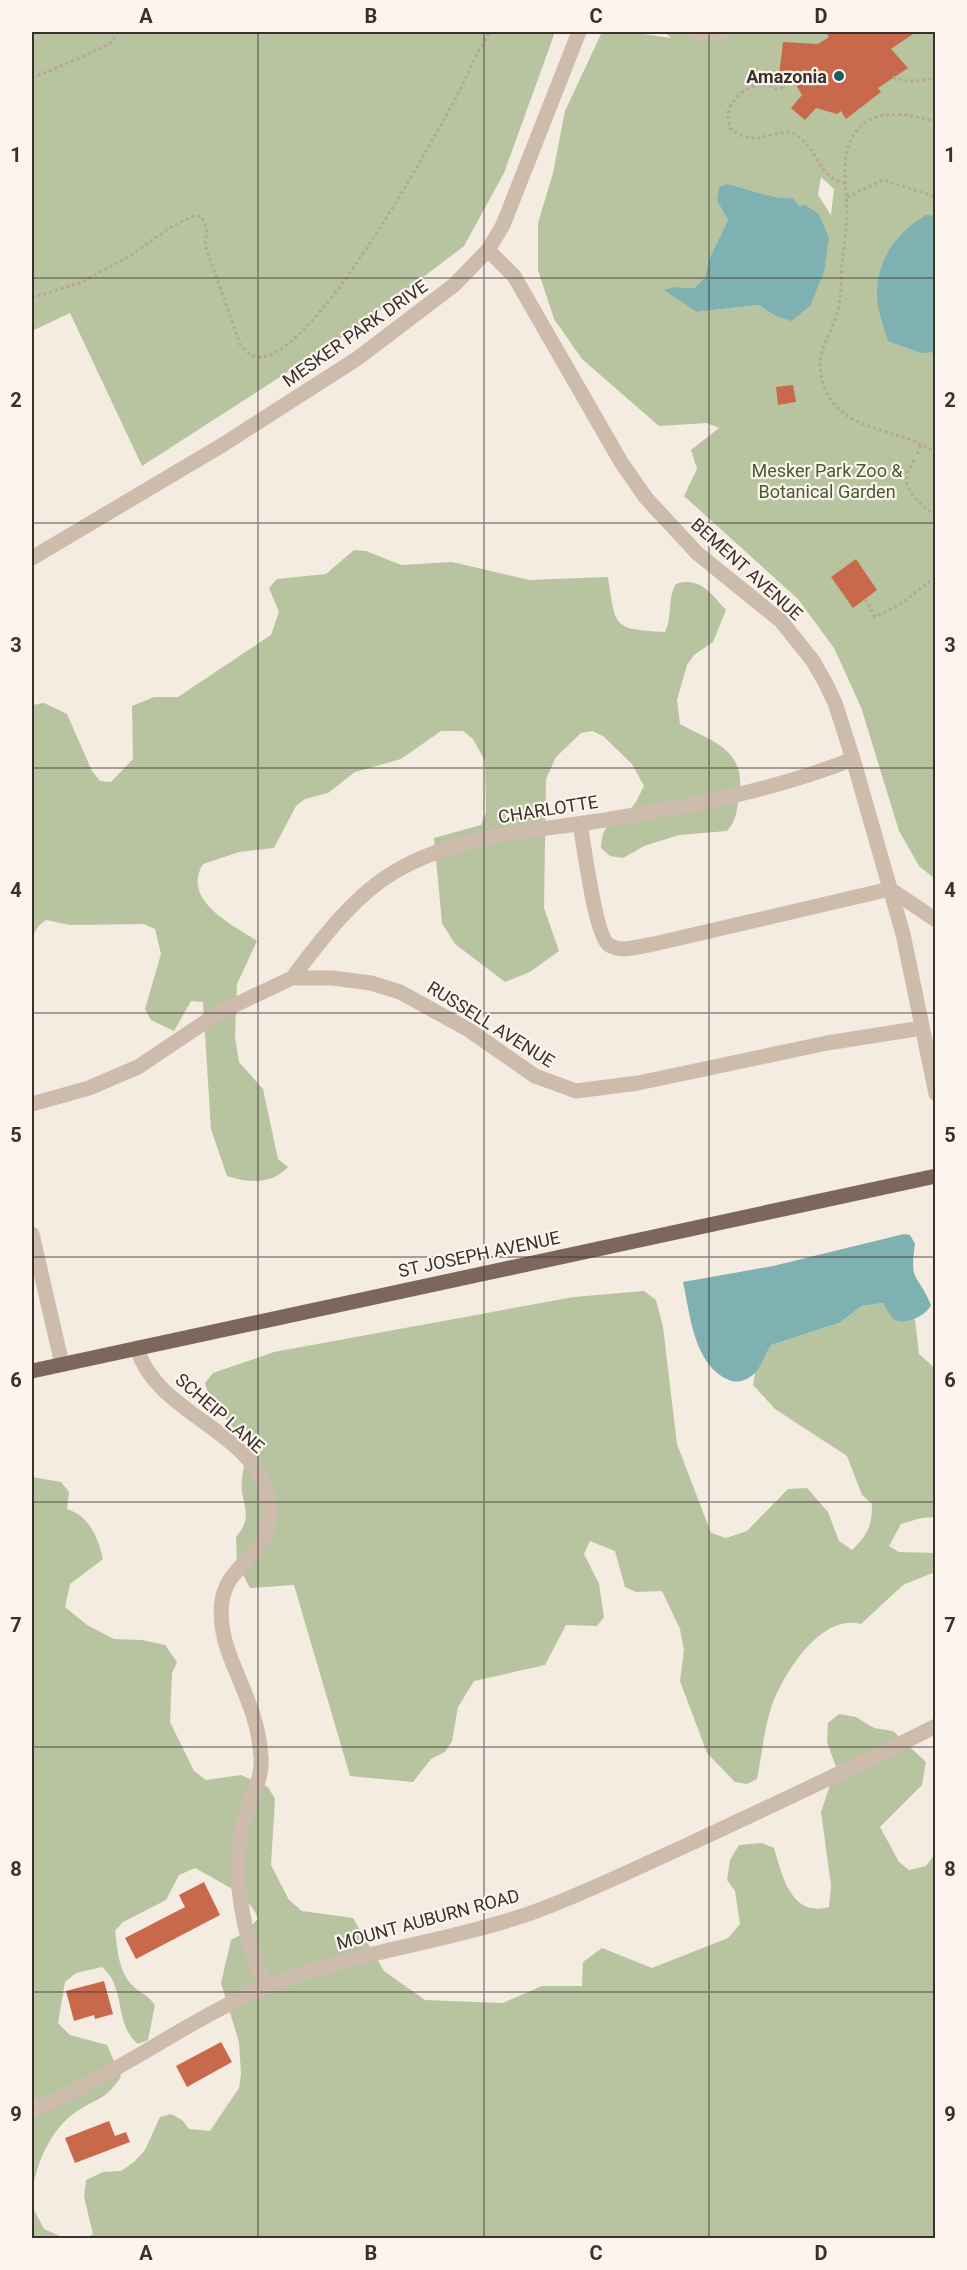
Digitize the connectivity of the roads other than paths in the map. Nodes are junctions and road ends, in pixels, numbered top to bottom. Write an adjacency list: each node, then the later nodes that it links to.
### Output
1 (579, 32): 4 (street, MESKER PARK DRIVE)
2 (697, 32): 3 (street)
3 (722, 32)
4 (488, 250): 5 (street, MESKER PARK DRIVE); 6 (street, BEMENT AVENUE)
5 (32, 558)
6 (853, 759): 7 (street, CHARLOTTE); 8 (street, BEMENT AVENUE)
7 (580, 824): 8 (street); 10 (street, CHARLOTTE)
8 (890, 889): 9 (street); 11 (street, BEMENT AVENUE)
9 (936, 921)
10 (292, 978): 11 (street, RUSSELL AVENUE); 13 (street, RUSSELL AVENUE)
11 (922, 1028): 12 (street, BEMENT AVENUE)
12 (936, 1094)
13 (32, 1104)
14 (936, 1176): 16 (main road, ST JOSEPH AVENUE)
15 (32, 1234): 17 (street)
16 (137, 1348): 17 (main road, ST JOSEPH AVENUE); 20 (street, SCHEIP LANE)
17 (62, 1364): 18 (main road, ST JOSEPH AVENUE)
18 (32, 1371)
19 (936, 1726): 20 (street, MOUNT AUBURN ROAD)
20 (266, 1987): 21 (street, MOUNT AUBURN ROAD)
21 (32, 2110)

